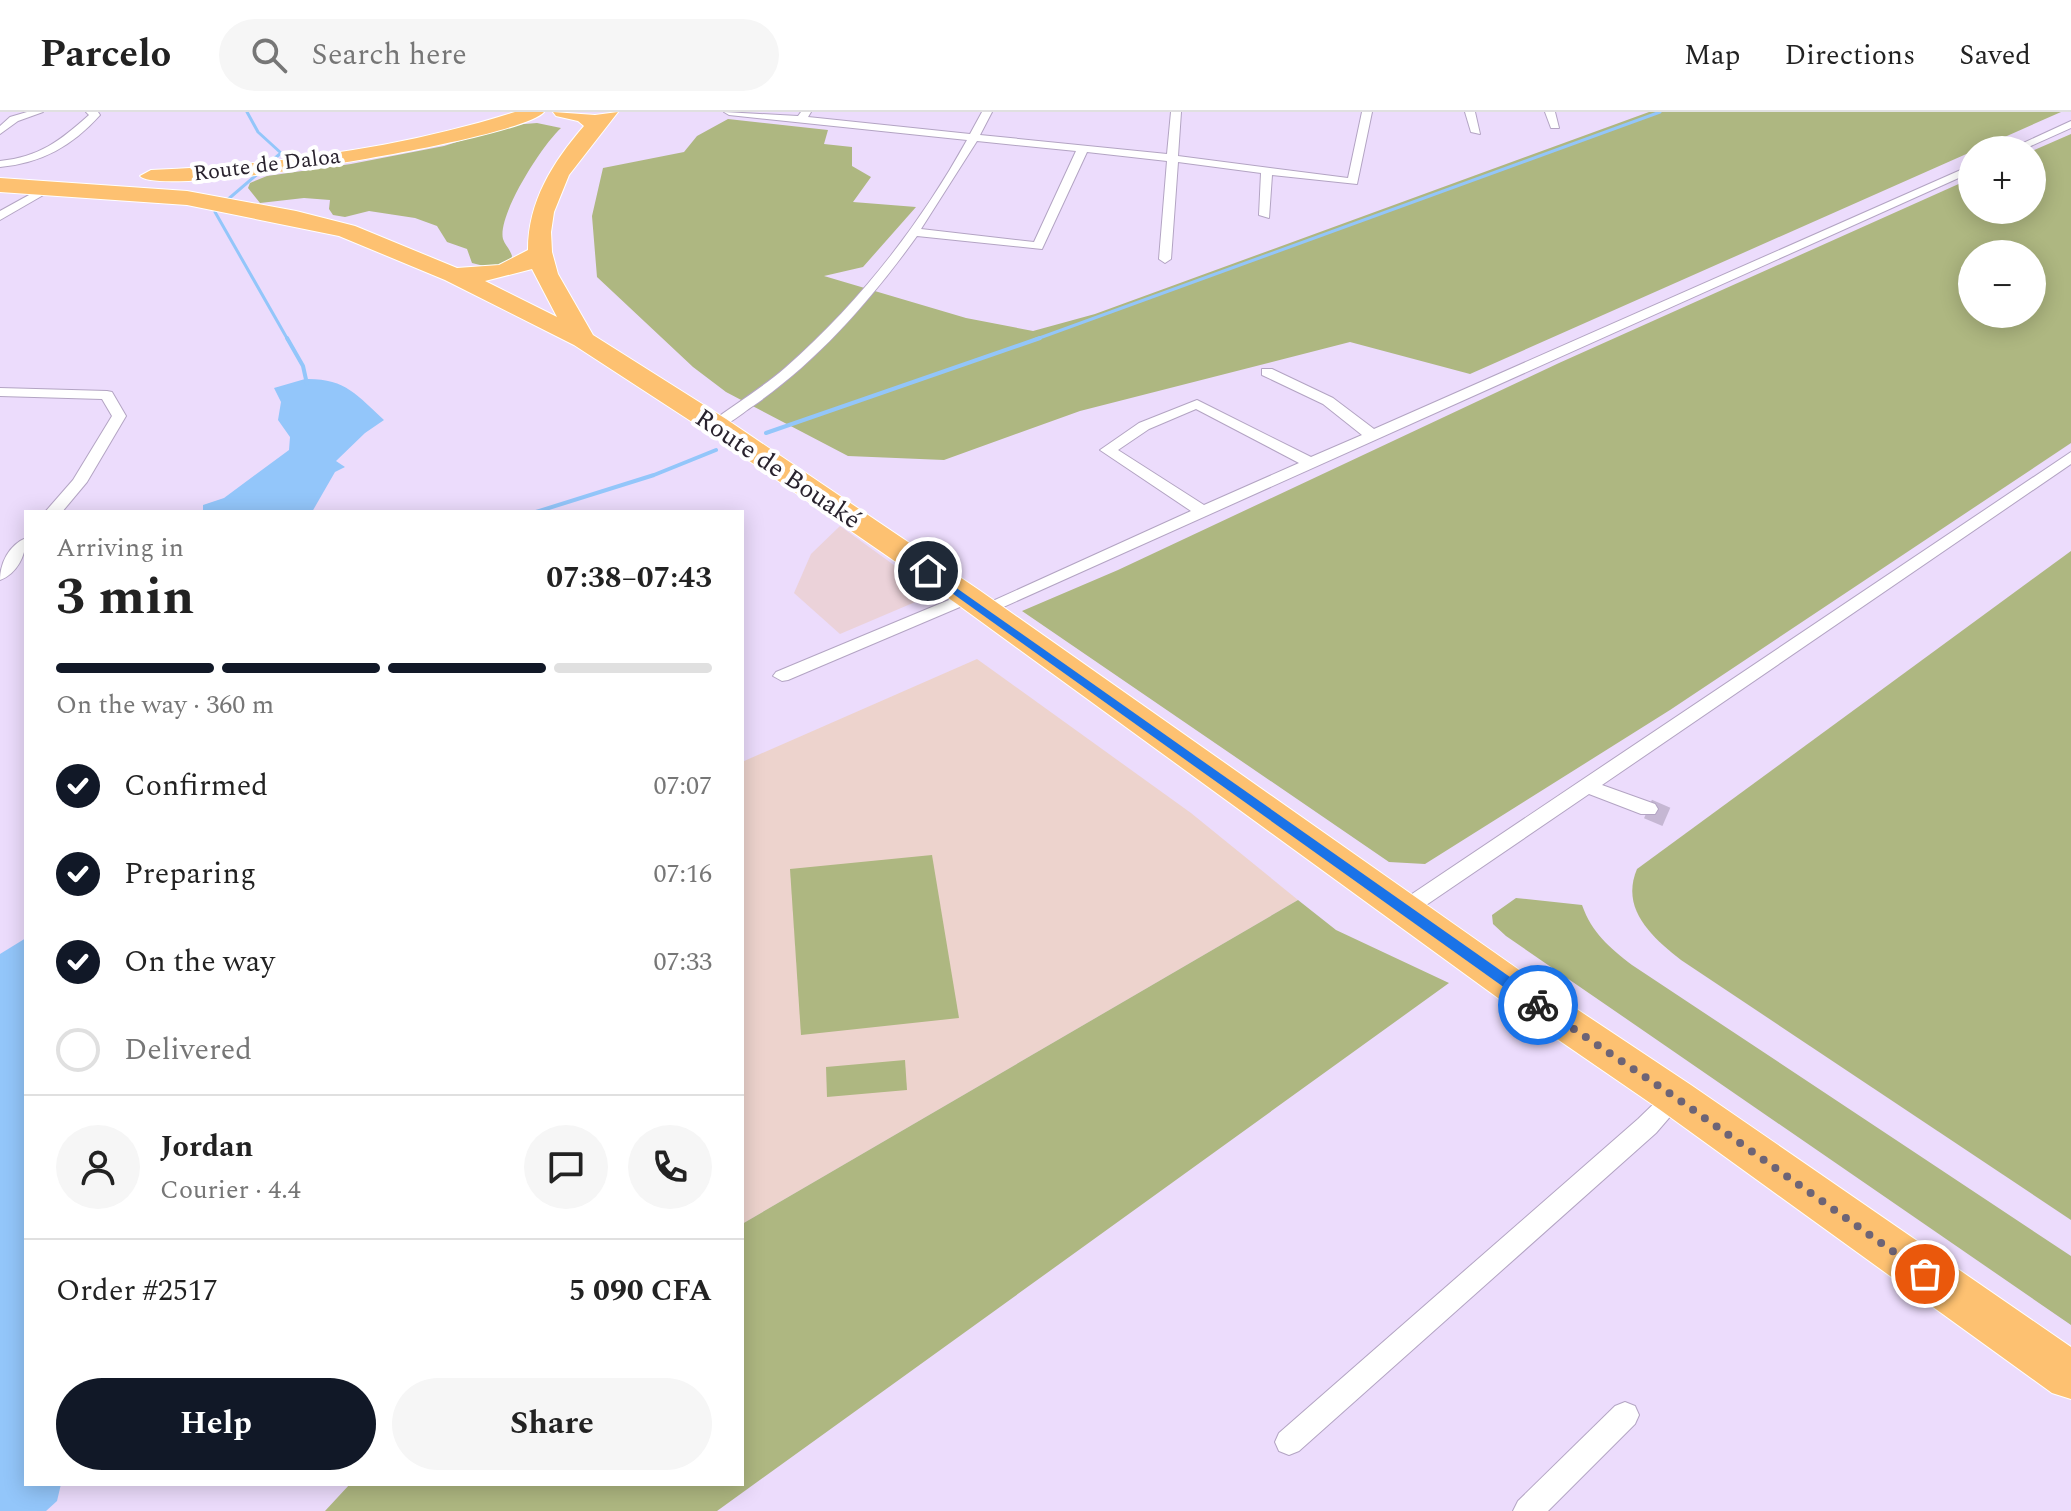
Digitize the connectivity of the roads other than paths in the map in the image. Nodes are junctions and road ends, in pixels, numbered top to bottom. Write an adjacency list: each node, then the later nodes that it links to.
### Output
1 (38, 112): 15 (street)
2 (91, 112): 21 (street)
3 (563, 112): 12 (highway)
4 (729, 112): 11 (street)
5 (987, 112): 18 (street)
6 (1176, 112): 20 (street)
7 (1367, 112): 22 (street)
8 (1470, 112): 16 (street)
9 (1550, 112): 14 (street)
10 (536, 113): 25 (highway, Route de Daloa)
11 (803, 116): 18 (street)
12 (602, 119): 30 (highway)
13 (2071, 124): 17 (street)
14 (1555, 126)
15 (0, 131)
16 (1476, 132)
17 (2044, 136)
18 (973, 139): 19 (street); 29 (street)
19 (1083, 149): 20 (street); 29 (street)
20 (1172, 158): 22 (street); 31 (street)
21 (0, 164)
22 (1267, 171): 27 (street)
23 (1958, 174): 37 (street)
24 (0, 178): 25 (highway, Route de Daloa)
25 (58, 182): 26 (highway, Route de Daloa); 28 (street); 32 (highway)
26 (0, 185)
27 (1265, 215)
28 (0, 216)
29 (913, 232): 36 (street)
30 (540, 252): 32 (highway); 33 (highway, Route de Bouaké)
31 (1165, 259)
32 (453, 275): 33 (highway)
33 (583, 340): 36 (highway, Route de Bouaké)
34 (1267, 372): 37 (street)
35 (0, 392): 40 (street)
36 (716, 425): 44 (highway, Route de Bouaké)
37 (1372, 435): 39 (street)
38 (2071, 457): 46 (street)
39 (1309, 462): 41 (street); 41 (street)
40 (55, 510)
41 (1203, 511): 44 (street)
42 (15, 550): 43 (street)
43 (0, 575)
44 (976, 603): 45 (street); 48 (highway, Route de Bouaké)
45 (782, 676)
46 (1587, 786): 47 (street); 48 (street)
47 (1648, 809)
48 (1405, 909): 49 (highway, Route de Bouaké)
49 (1675, 1097): 50 (highway, Route de Bouaké); 52 (street)
50 (2071, 1376)
51 (1625, 1415): 53 (street)
52 (1289, 1442)
53 (1528, 1511)

